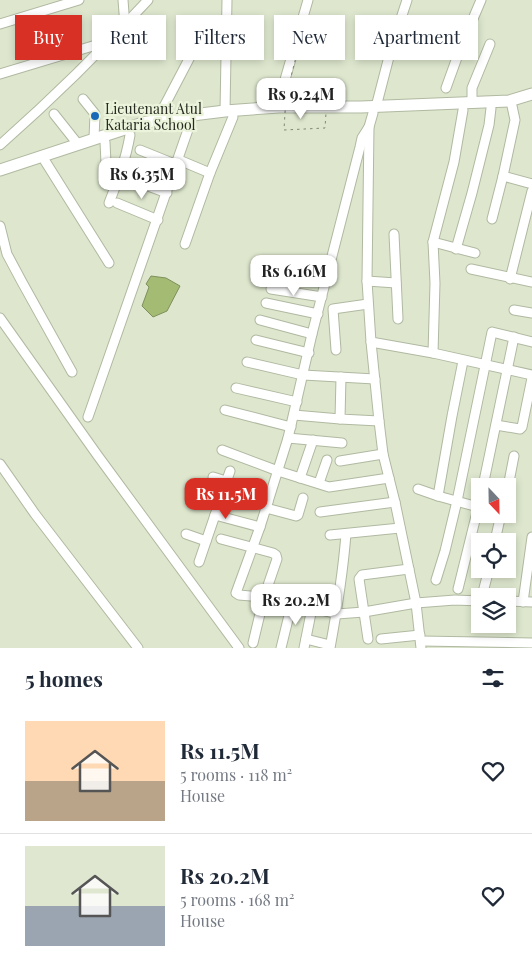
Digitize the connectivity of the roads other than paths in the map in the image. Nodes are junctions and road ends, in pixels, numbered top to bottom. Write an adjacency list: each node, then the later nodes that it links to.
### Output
1 (79, 0): 11 (street)
2 (123, 0): 8 (street)
3 (148, 0): 9 (street)
4 (227, 0): 10 (street)
5 (308, 0): 24 (street)
6 (407, 0): 26 (street)
7 (478, 1): 18 (street)
8 (124, 15)
9 (134, 15)
10 (227, 15)
11 (0, 24)
12 (490, 44): 22 (street)
13 (92, 46): 17 (street)
14 (92, 58): 36 (street)
15 (188, 60): 29 (street)
16 (227, 60): 28 (street)
17 (0, 74)
18 (446, 88)
19 (532, 94): 22 (main road)
20 (83, 99): 33 (street)
21 (532, 101): 23 (main road)
22 (467, 106): 25 (main road); 26 (main road); 53 (street)
23 (512, 106): 25 (main road); 43 (street)
24 (279, 107): 26 (main road); 28 (main road)
25 (491, 108): 55 (street)
26 (374, 110): 28 (main road); 31 (street)
27 (54, 114): 35 (street)
28 (229, 114): 29 (main road); 30 (main road); 42 (street)
29 (157, 120): 33 (main road)
30 (191, 121): 32 (main road); 39 (street)
31 (368, 127): 60 (street); 64 (street)
32 (130, 135): 34 (main road); 50 (street)
33 (94, 138): 35 (main road)
34 (105, 142): 38 (main road); 40 (street)
35 (77, 144): 41 (main road)
36 (0, 145)
37 (140, 150): 39 (street)
38 (45, 161): 44 (main road); 57 (street)
39 (178, 163): 42 (street); 48 (street)
40 (104, 169)
41 (0, 170)
42 (210, 173): 54 (street)
43 (503, 176): 46 (street); 49 (street)
44 (0, 177)
45 (128, 178): 48 (street)
46 (532, 184)
47 (532, 191): 59 (street)
48 (167, 193): 50 (street)
49 (492, 219)
50 (158, 220): 94 (street)
51 (0, 226): 85 (street)
52 (394, 234): 62 (street)
53 (433, 242): 55 (street); 80 (street)
54 (185, 244)
55 (456, 248): 56 (street)
56 (475, 253)
57 (109, 263)
58 (471, 269): 59 (street)
59 (510, 279): 61 (street)
60 (367, 281): 62 (street); 66 (street)
61 (532, 282)
62 (396, 283): 71 (street)
63 (270, 289): 64 (street)
64 (322, 297): 69 (street)
65 (266, 303): 69 (street)
66 (368, 304): 76 (street); 78 (street)
67 (514, 310): 68 (street)
68 (532, 313)
69 (318, 314): 73 (street)
70 (0, 318): 158 (street)
71 (398, 319)
72 (260, 320): 73 (street)
73 (312, 334): 79 (street)
74 (514, 337): 77 (street); 83 (street); 84 (street)
75 (256, 340): 79 (street)
76 (371, 342): 80 (street); 89 (street)
77 (532, 342)
78 (336, 350)
79 (309, 353): 86 (street)
80 (433, 353): 81 (street)
81 (463, 361): 83 (street); 119 (street)
82 (246, 362): 86 (street)
83 (486, 365): 84 (street); 121 (street)
84 (508, 370): 87 (street); 97 (street)
85 (72, 372)
86 (303, 375): 88 (street); 91 (street)
87 (532, 376): 97 (street)
88 (341, 378): 89 (street); 95 (street)
89 (375, 379): 96 (street)
90 (236, 388): 91 (street)
91 (296, 402): 93 (street)
92 (225, 410): 98 (street)
93 (294, 415): 95 (street); 98 (street)
94 (88, 417)
95 (340, 419): 96 (street)
96 (379, 421): 103 (street)
97 (496, 425): 113 (street)
98 (291, 427): 99 (street)
99 (288, 438): 100 (street); 109 (street)
100 (313, 440): 101 (street); 111 (street)
101 (342, 443)
102 (222, 450): 109 (street)
103 (384, 454): 106 (street); 112 (street)
104 (514, 456): 114 (street)
105 (326, 460): 116 (street)
106 (340, 461)
107 (0, 464): 157 (street)
108 (230, 471): 115 (street)
109 (278, 471): 111 (street); 124 (street)
110 (213, 477): 115 (street)
111 (300, 478): 116 (street)
112 (389, 478): 116 (street); 122 (street)
113 (485, 478)
114 (510, 478)
115 (226, 481): 118 (street)
116 (318, 483)
117 (418, 488): 119 (street)
118 (223, 491): 124 (street); 126 (street)
119 (438, 496): 121 (street)
120 (303, 498): 124 (street)
121 (457, 501): 123 (street); 140 (street)
122 (395, 502): 125 (street); 129 (street)
123 (471, 502)
124 (267, 505): 128 (street)
125 (320, 512)
126 (215, 515): 128 (street); 135 (street)
127 (474, 523): 141 (street)
128 (260, 527): 136 (street)
129 (400, 528): 131 (street); 139 (street)
130 (186, 534): 135 (street)
131 (346, 534): 132 (street); 149 (street)
132 (330, 535)
133 (532, 537): 137 (street)
134 (221, 539): 136 (street)
135 (206, 541): 138 (street)
136 (253, 547): 142 (street); 142 (street)
137 (531, 556): 145 (street)
138 (199, 562)
139 (409, 568): 144 (street); 148 (street)
140 (436, 580)
141 (458, 589)
142 (264, 597): 146 (street); 154 (street)
143 (471, 601): 144 (street)
144 (416, 602): 148 (street); 152 (street)
145 (528, 602)
146 (292, 604): 147 (street); 159 (street)
147 (312, 608): 149 (street); 155 (street)
148 (364, 612): 149 (street); 150 (street)
149 (337, 614): 156 (street)
150 (368, 639)
151 (381, 639): 152 (street)
152 (421, 641): 153 (street)
153 (532, 642)
154 (252, 643)
155 (305, 644): 156 (street)
156 (330, 646)
157 (138, 648)
158 (239, 648)
159 (282, 648)

